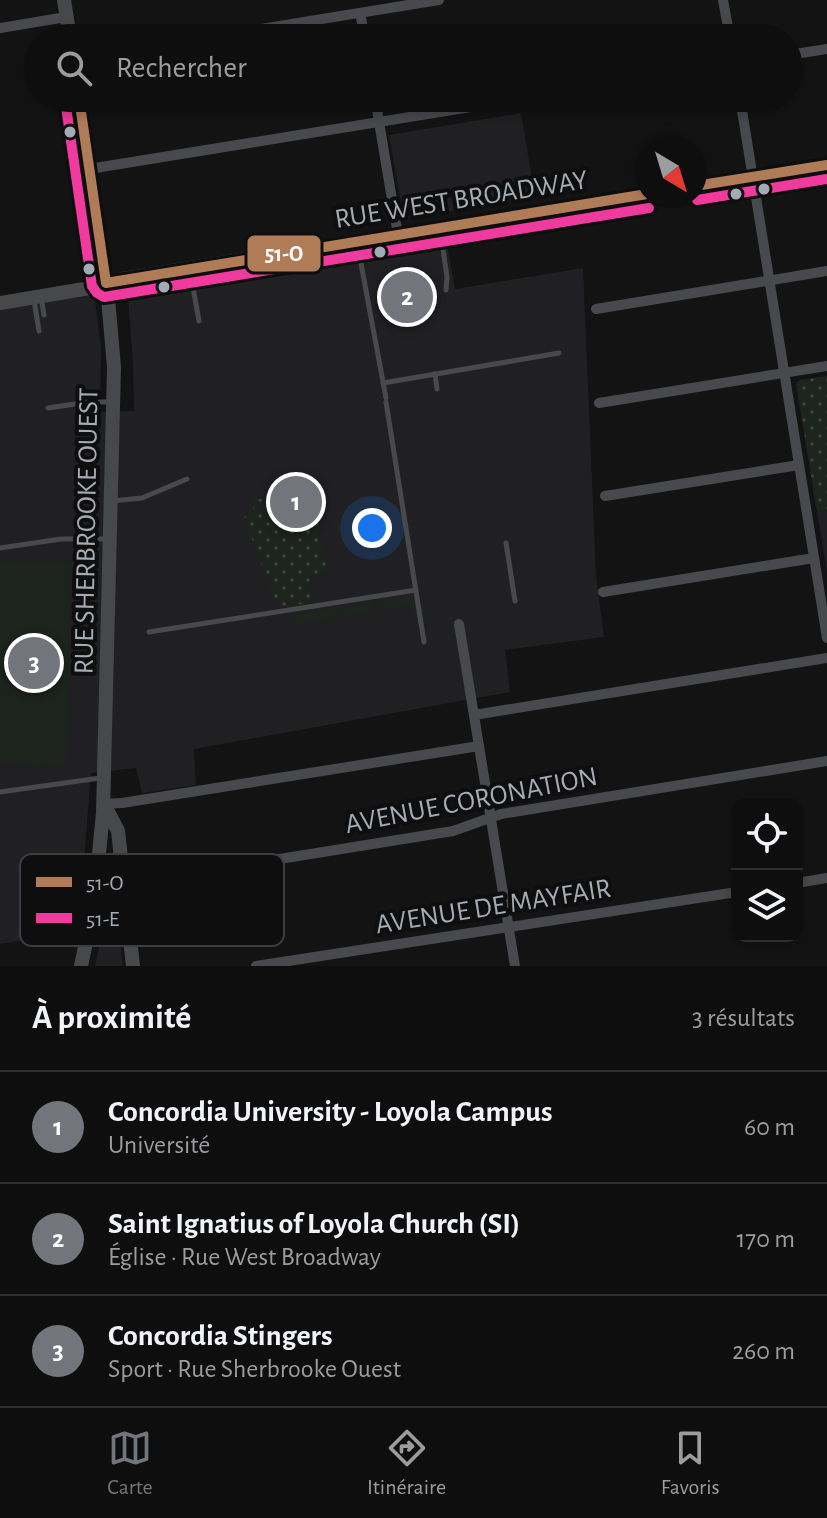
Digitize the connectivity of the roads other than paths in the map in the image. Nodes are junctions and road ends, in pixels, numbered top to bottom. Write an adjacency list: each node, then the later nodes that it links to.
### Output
1 (64, 0): 5 (street)
2 (439, 0): 4 (street)
3 (723, 0): 9 (street)
4 (360, 13): 7 (street); 8 (street)
5 (66, 17): 6 (street); 10 (street)
6 (67, 24)
7 (292, 24)
8 (362, 24)
9 (727, 24)
10 (0, 28)
11 (827, 49): 12 (street)
12 (803, 53)
13 (81, 112): 19 (street, RUE SHERBROOKE OUEST)
14 (377, 112): 17 (street)
15 (444, 112): 17 (street)
16 (742, 112): 20 (street)
17 (379, 123): 19 (street); 24 (street)
18 (827, 165): 20 (street)
19 (89, 169): 29 (street, RUE SHERBROOKE OUEST)
20 (753, 177): 21 (street); 28 (street)
21 (707, 184)
22 (635, 196): 23 (street, RUE WEST BROADWAY)
23 (440, 228): 24 (street, RUE WEST BROADWAY); 30 (lane)
24 (398, 235): 25 (street, RUE WEST BROADWAY)
25 (357, 241): 26 (street, RUE WEST BROADWAY); 41 (lane)
26 (189, 268): 29 (street, RUE WEST BROADWAY); 35 (lane)
27 (827, 271): 28 (street)
28 (770, 281): 33 (street); 39 (street)
29 (106, 283): 31 (street, RUE WEST BROADWAY); 43 (street, RUE SHERBROOKE OUEST)
30 (446, 290)
31 (38, 296): 32 (street, RUE WEST BROADWAY); 34 (lane); 36 (lane)
32 (0, 303)
33 (596, 309)
34 (44, 315)
35 (199, 321)
36 (39, 331)
37 (559, 353): 40 (lane)
38 (827, 366): 39 (street)
39 (784, 372): 44 (street); 46 (street)
40 (435, 374): 41 (lane); 42 (lane)
41 (383, 383): 54 (lane)
42 (437, 389)
43 (113, 402): 45 (lane); 49 (street, RUE SHERBROOKE OUEST)
44 (599, 403)
45 (48, 408)
46 (799, 465): 48 (street); 53 (street)
47 (187, 479): 49 (lane)
48 (605, 496)
49 (111, 501): 50 (street, RUE SHERBROOKE OUEST)
50 (111, 539): 52 (lane); 65 (street, RUE SHERBROOKE OUEST)
51 (506, 543): 56 (lane)
52 (0, 548)
53 (814, 558): 55 (street); 59 (street)
54 (416, 590): 58 (lane); 60 (lane)
55 (603, 592)
56 (515, 601)
57 (459, 624): 62 (street)
58 (149, 632)
59 (827, 638)
60 (424, 642)
61 (827, 658): 62 (street)
62 (474, 715): 63 (street)
63 (479, 746): 67 (street); 68 (street)
64 (827, 761): 68 (street, AVENUE CORONATION)
65 (105, 777): 66 (lane); 67 (street, RUE SHERBROOKE OUEST)
66 (0, 792)
67 (104, 804): 69 (street, RUE SHERBROOKE OUEST); 70 (street)
68 (491, 818): 71 (street, AVENUE CORONATION); 75 (street)
69 (99, 854)
70 (121, 854)
71 (284, 858)
72 (827, 878): 73 (street)
73 (803, 882)
74 (731, 893): 75 (street, AVENUE DE MAYFAIR)
75 (508, 927): 80 (street, AVENUE DE MAYFAIR); 81 (street)
76 (86, 946): 78 (street, RUE SHERBROOKE OUEST)
77 (130, 946): 79 (street)
78 (81, 966)
79 (133, 966)
80 (256, 966)
81 (515, 966)

